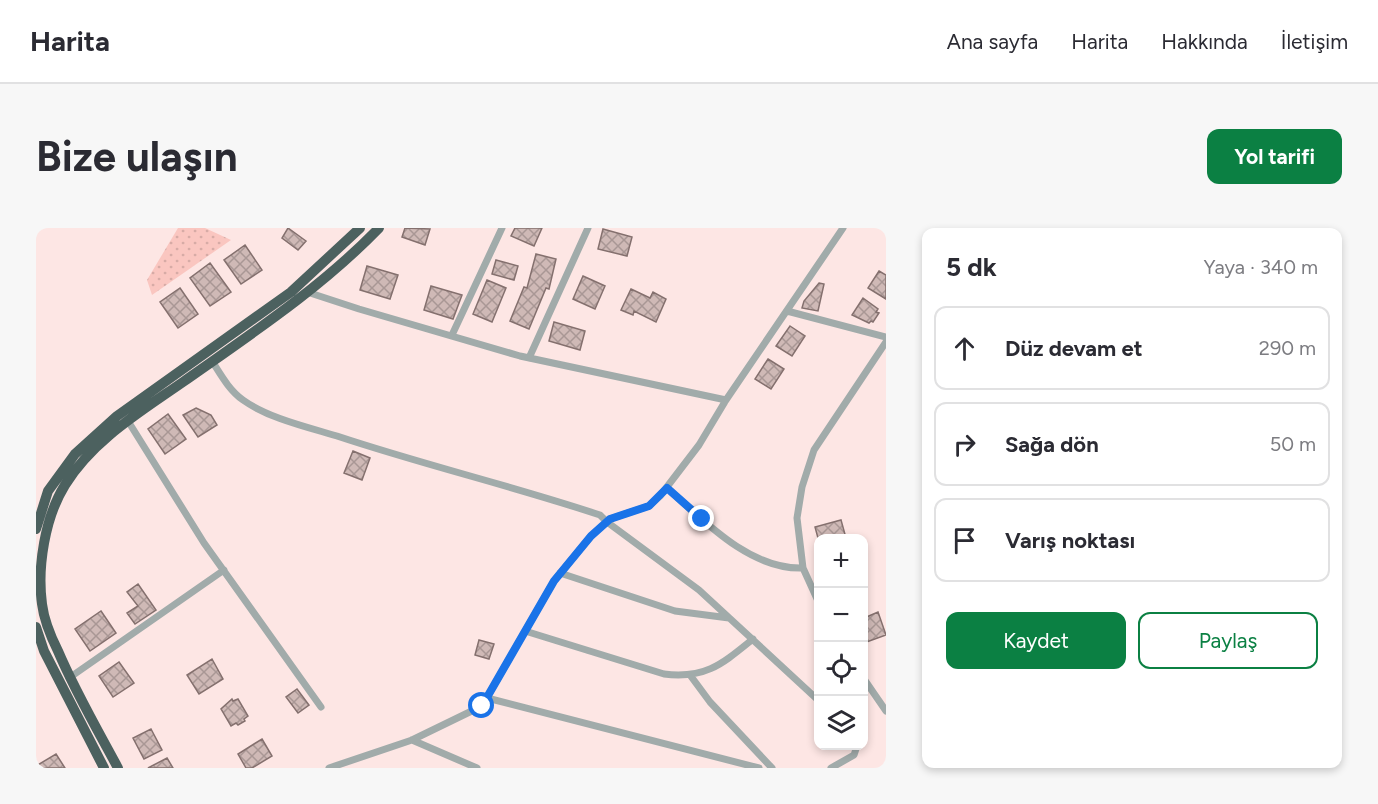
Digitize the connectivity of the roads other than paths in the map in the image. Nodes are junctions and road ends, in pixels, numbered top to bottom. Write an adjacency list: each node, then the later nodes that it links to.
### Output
1 (360, 228): 16 (highway)
2 (379, 228): 6 (highway)
3 (502, 228): 8 (street)
4 (588, 228): 10 (street)
5 (843, 228): 7 (street)
6 (308, 292): 8 (street); 11 (highway)
7 (787, 311): 9 (street); 12 (street)
8 (452, 335): 10 (street)
9 (886, 340): 17 (street)
10 (529, 358): 12 (street)
11 (212, 361): 13 (highway); 15 (street)
12 (726, 400): 14 (street)
13 (128, 420): 18 (street); 26 (highway)
14 (667, 488): 15 (street); 17 (street)
15 (607, 522): 19 (street); 21 (street)
16 (36, 529)
17 (803, 568): 20 (street)
18 (224, 570): 26 (street); 30 (street)
19 (560, 573): 21 (street); 23 (street)
20 (814, 591)
21 (729, 618): 24 (street)
22 (36, 627): 34 (highway)
23 (525, 631): 25 (street); 29 (street)
24 (753, 639): 25 (street); 28 (street)
25 (690, 675): 39 (street)
26 (69, 678): 35 (highway)
27 (868, 685): 31 (street)
28 (815, 696)
29 (487, 698): 32 (street); 38 (street)
30 (321, 707)
31 (886, 711)
32 (412, 740): 36 (street); 37 (street)
33 (856, 750): 40 (street)
34 (104, 768)
35 (118, 768)
36 (328, 768)
37 (477, 768)
38 (759, 768)
39 (772, 768)
40 (831, 768)

